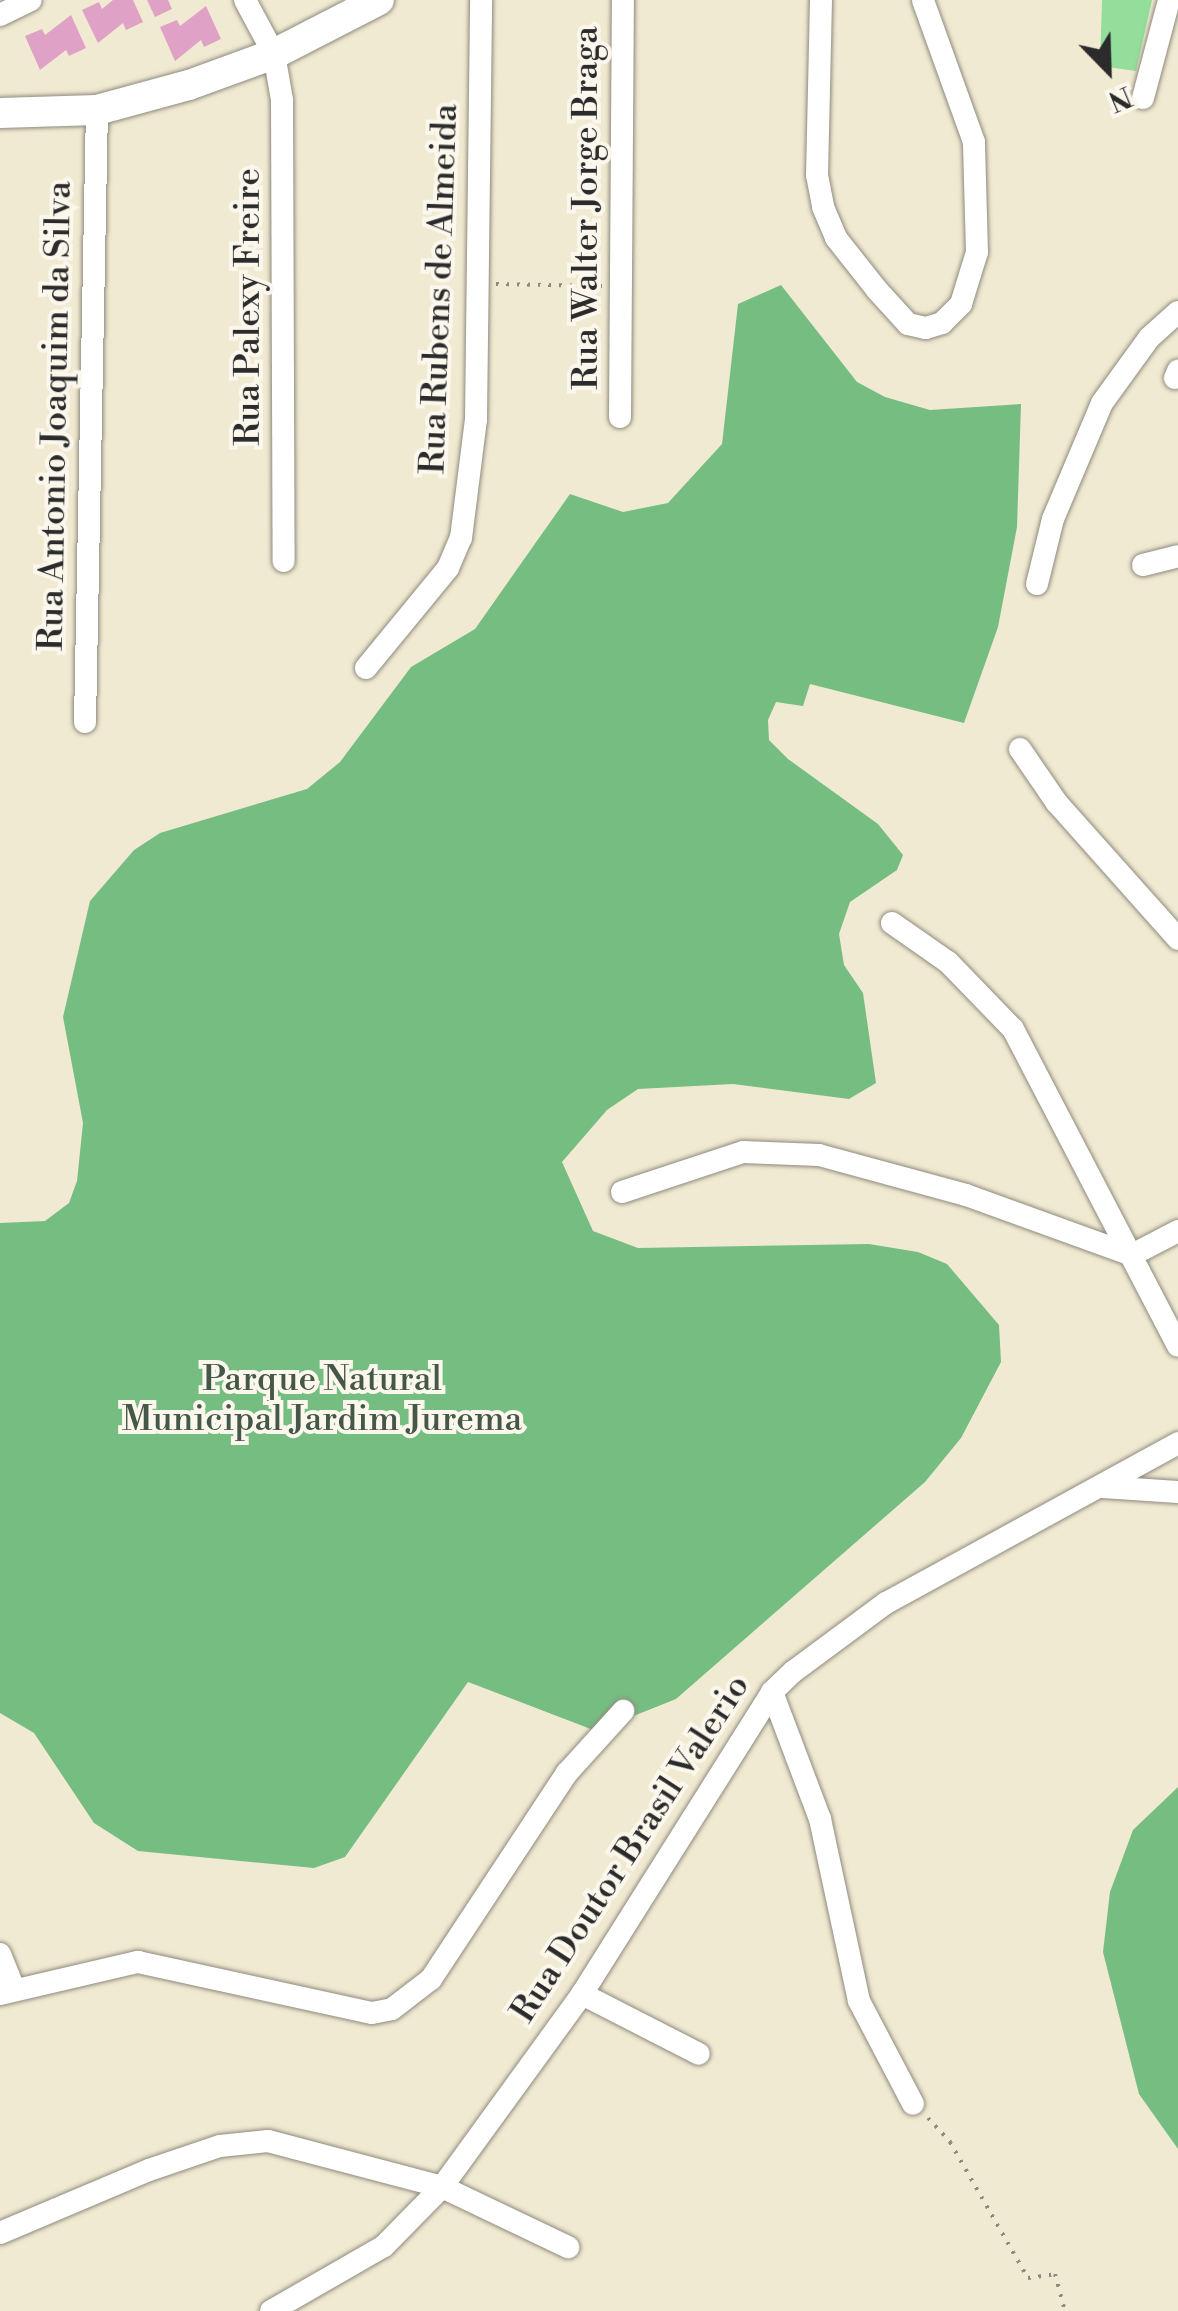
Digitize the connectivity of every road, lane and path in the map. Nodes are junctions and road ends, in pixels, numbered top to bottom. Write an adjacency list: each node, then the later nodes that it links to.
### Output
1 (31, 0): 9 (street)
2 (245, 0): 10 (street)
3 (379, 0): 10 (main road)
4 (481, 0): 14 (street, Rua Rubens de Almeida)
5 (624, 0): 15 (street, Rua Walter Jorge Braga)
6 (821, 0): 7 (street)
7 (924, 0)
8 (1170, 0): 11 (street)
9 (0, 14)
10 (274, 54): 12 (main road); 19 (street, Rua Palexy Freire)
11 (1144, 98)
12 (97, 110): 13 (main road); 23 (street, Rua Antonio Joaquim da Silva)
13 (0, 113)
14 (480, 284): 15 (path); 22 (street, Rua Rubens de Almeida)
15 (622, 287): 17 (street, Rua Walter Jorge Braga)
16 (1178, 312): 21 (street)
17 (620, 417)
18 (1178, 556): 20 (street)
19 (284, 561)
20 (1143, 565)
21 (1037, 584)
22 (366, 668)
23 (85, 722)
24 (1020, 748): 26 (street)
25 (892, 923): 29 (street)
26 (1178, 939)
27 (622, 1192): 29 (street)
28 (1178, 1231): 29 (street)
29 (1132, 1256): 30 (street)
30 (1178, 1346)
31 (1178, 1443): 32 (street, Rua Doutor Brasil Valerio)
32 (1103, 1487): 33 (street); 34 (street, Rua Doutor Brasil Valerio)
33 (1178, 1492)
34 (772, 1692): 38 (street, Rua Doutor Brasil Valerio); 40 (street)
35 (623, 1711): 37 (street)
36 (0, 1954): 37 (street)
37 (7, 1991)
38 (582, 1994): 39 (street); 41 (street, Rua Doutor Brasil Valerio)
39 (699, 2054)
40 (914, 2104): 45 (path)
41 (442, 2188): 42 (street); 43 (street); 44 (street, Rua Doutor Brasil Valerio)
42 (0, 2233)
43 (568, 2247)
44 (271, 2311)
45 (1066, 2311)

